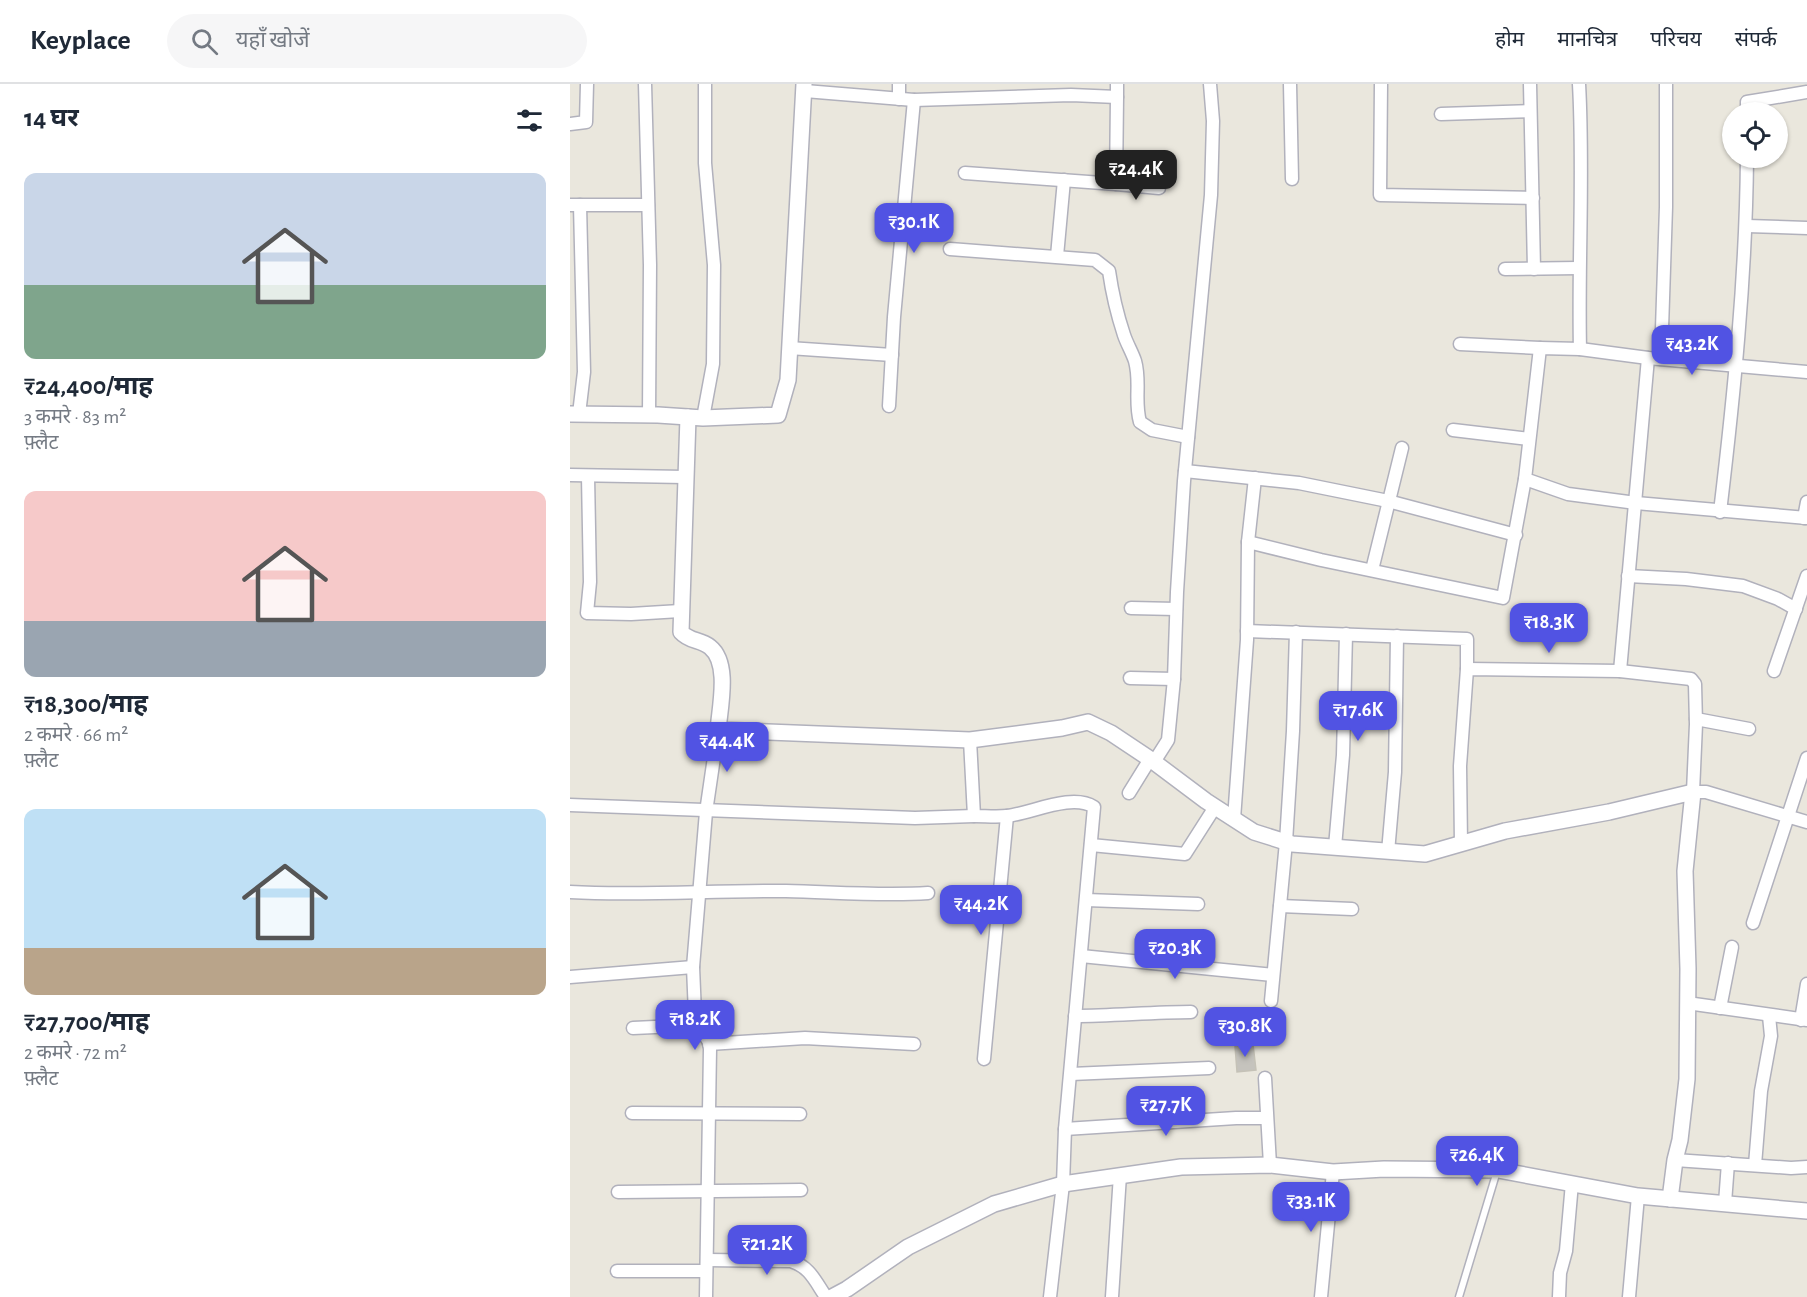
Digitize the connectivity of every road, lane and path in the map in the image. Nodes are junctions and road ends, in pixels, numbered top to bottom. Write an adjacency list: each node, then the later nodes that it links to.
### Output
1 (587, 84): 19 (street)
2 (645, 84): 28 (street)
3 (705, 84): 50 (street)
4 (899, 84): 14 (street)
5 (1210, 84): 52 (street)
6 (1290, 84): 22 (street)
7 (1381, 84): 26 (street)
8 (1530, 84): 17 (street)
9 (1579, 84): 33 (street)
10 (1666, 84): 44 (street)
11 (804, 88): 14 (street); 39 (street)
12 (1117, 90): 15 (street); 24 (street)
13 (1807, 92): 16 (street)
14 (899, 99): 15 (street)
15 (914, 100): 42 (street)
16 (1747, 102)
17 (1530, 111): 18 (street); 26 (street)
18 (1442, 114)
19 (570, 124)
20 (1747, 168): 29 (street)
21 (965, 173): 23 (street)
22 (1292, 179)
23 (1064, 180): 24 (street); 32 (street)
24 (1116, 184): 25 (street)
25 (1159, 188)
26 (1533, 198): 35 (street)
27 (575, 205): 28 (street); 36 (street)
28 (648, 205): 49 (street)
29 (1747, 226): 30 (street); 45 (street)
30 (1807, 228)
31 (950, 249): 32 (street)
32 (1057, 256): 52 (street)
33 (1578, 268): 35 (street); 41 (street)
34 (1505, 269): 35 (street)
35 (1534, 269)
36 (576, 270): 37 (street)
37 (576, 333): 48 (street)
38 (1460, 344): 40 (street)
39 (789, 348): 42 (street); 50 (street)
40 (1540, 348): 41 (street); 53 (street)
41 (1580, 349): 43 (street)
42 (892, 355): 47 (street)
43 (1648, 358): 44 (street); 63 (street)
44 (1661, 359): 45 (street)
45 (1735, 365): 46 (street); 64 (street)
46 (1807, 372)
47 (889, 406)
48 (575, 414): 49 (street)
49 (649, 415): 50 (street)
50 (696, 418): 58 (street)
51 (1453, 430): 53 (street)
52 (1188, 437): 55 (street)
53 (1529, 439): 60 (street)
54 (1402, 448): 61 (street)
55 (1185, 471): 59 (street); 72 (street)
56 (570, 475): 57 (street)
57 (588, 476): 58 (street); 74 (street)
58 (685, 477): 74 (street)
59 (1255, 478): 61 (street); 67 (street)
60 (1525, 479): 63 (street); 66 (street)
61 (1388, 501): 66 (street); 68 (street)
62 (1807, 502): 65 (street)
63 (1636, 504): 64 (street); 69 (street)
64 (1720, 512): 65 (street)
65 (1806, 518)
66 (1516, 535): 68 (street)
67 (1248, 542): 68 (street); 75 (street)
68 (1372, 570)
69 (1628, 576): 73 (street); 80 (street)
70 (1807, 576): 73 (street)
71 (1131, 608): 72 (street)
72 (1176, 609): 83 (street)
73 (1796, 609): 81 (street)
74 (680, 611): 86 (street)
75 (1247, 631): 76 (street); 98 (street)
76 (1296, 632): 77 (street); 100 (street)
77 (1346, 634): 78 (street); 103 (street)
78 (1397, 636): 79 (street); 104 (street)
79 (1467, 669): 80 (street); 101 (street)
80 (1620, 671): 84 (street)
81 (1774, 671)
82 (1130, 678): 83 (street)
83 (1174, 679): 89 (street)
84 (1696, 719): 85 (street); 90 (street)
85 (1749, 729)
86 (718, 730): 87 (street); 94 (street)
87 (970, 740): 89 (street); 95 (street)
88 (1807, 758): 97 (street)
89 (1152, 761): 91 (street); 93 (street)
90 (1693, 792): 97 (street); 101 (street); 120 (street)
91 (1129, 793)
92 (570, 805): 94 (street)
93 (1215, 807): 98 (street); 102 (street)
94 (706, 812): 95 (street); 106 (street)
95 (974, 816): 96 (street)
96 (1007, 816): 102 (street); 130 (street)
97 (1787, 816): 99 (street); 112 (street)
98 (1234, 819): 100 (street)
99 (1807, 822)
100 (1286, 842): 103 (street); 110 (street)
101 (1461, 844): 104 (street)
102 (1091, 845): 108 (street)
103 (1335, 847): 104 (street)
104 (1388, 852)
105 (570, 892): 106 (street)
106 (698, 892): 107 (street); 115 (street)
107 (928, 893)
108 (1086, 900): 109 (street); 114 (street)
109 (1198, 904)
110 (1280, 906): 111 (street); 116 (street)
111 (1352, 909)
112 (1753, 923)
113 (1732, 947): 121 (street)
114 (1081, 956): 116 (street); 124 (street)
115 (693, 967): 117 (street); 126 (street)
116 (1273, 975): 119 (street)
117 (570, 976)
118 (1807, 984): 125 (street)
119 (1272, 1001)
120 (1687, 1003): 121 (street); 139 (street)
121 (1720, 1008): 123 (street)
122 (1191, 1012): 124 (street)
123 (1769, 1016): 125 (street); 142 (street)
124 (1075, 1017): 132 (street)
125 (1804, 1020)
126 (698, 1025): 127 (street); 128 (street)
127 (633, 1028)
128 (709, 1044): 129 (street); 135 (street)
129 (914, 1044)
130 (984, 1059)
131 (1209, 1068): 132 (street)
132 (1071, 1074): 138 (street)
133 (1265, 1078): 137 (street)
134 (632, 1113): 135 (street)
135 (709, 1113): 136 (street); 150 (street)
136 (800, 1114)
137 (1266, 1118): 138 (street); 141 (street)
138 (1065, 1129): 148 (street)
139 (1675, 1160): 140 (street); 153 (street)
140 (1728, 1163): 142 (street); 154 (street)
141 (1270, 1165): 145 (street); 146 (street)
142 (1755, 1165): 143 (street)
143 (1807, 1167)
144 (1498, 1170): 145 (street); 147 (street); 164 (lane)
145 (1333, 1172): 163 (street)
146 (1120, 1175): 148 (street); 162 (street)
147 (1572, 1183): 152 (street); 165 (street)
148 (1063, 1184): 160 (street); 161 (street)
149 (801, 1190): 150 (street)
150 (708, 1191): 151 (street); 156 (street)
151 (618, 1192)
152 (1638, 1196): 153 (street); 166 (street)
153 (1670, 1199): 154 (street)
154 (1725, 1203): 155 (street)
155 (1807, 1211)
156 (707, 1266): 157 (street); 158 (street); 159 (street)
157 (617, 1271)
158 (706, 1297)
159 (826, 1297)
160 (832, 1297)
161 (1050, 1297)
162 (1112, 1297)
163 (1321, 1297)
164 (1459, 1297)
165 (1559, 1297)
166 (1629, 1297)

